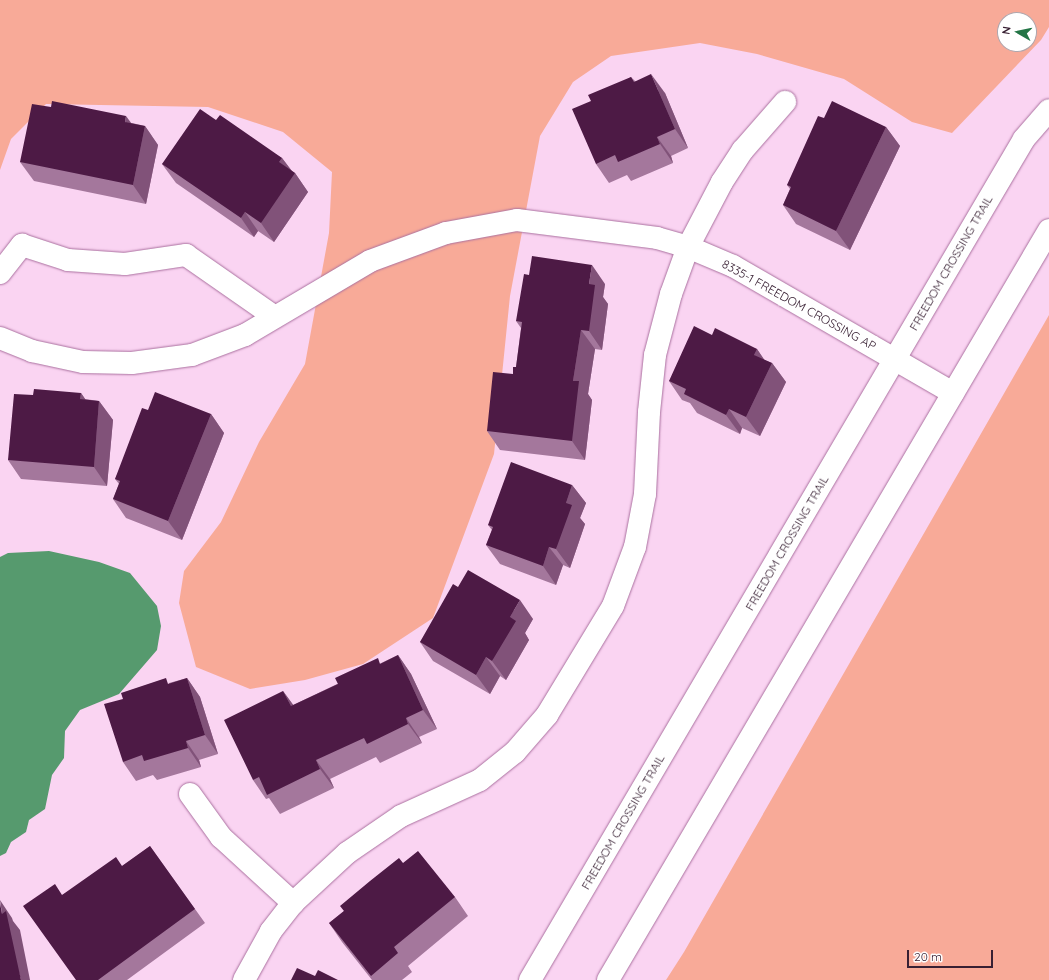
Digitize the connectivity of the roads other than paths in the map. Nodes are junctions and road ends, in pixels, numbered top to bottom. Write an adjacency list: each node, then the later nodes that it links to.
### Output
1 (785, 102): 4 (street)
2 (1049, 110): 8 (street, FREEDOM CROSSING TRAIL)
3 (1049, 230): 9 (street)
4 (688, 248): 6 (street, 8335-1 FREEDOM CROSSING AP); 8 (street, 8335-1 FREEDOM CROSSING AP); 11 (street)
5 (0, 273): 6 (street)
6 (275, 317): 7 (street, 8335-1 FREEDOM CROSSING AP)
7 (0, 338)
8 (895, 358): 9 (street, 8335-1 FREEDOM CROSSING AP); 13 (street, FREEDOM CROSSING TRAIL)
9 (954, 393): 14 (street)
10 (190, 794): 11 (street)
11 (293, 903): 12 (street)
12 (244, 980)
13 (530, 980)
14 (608, 980)

